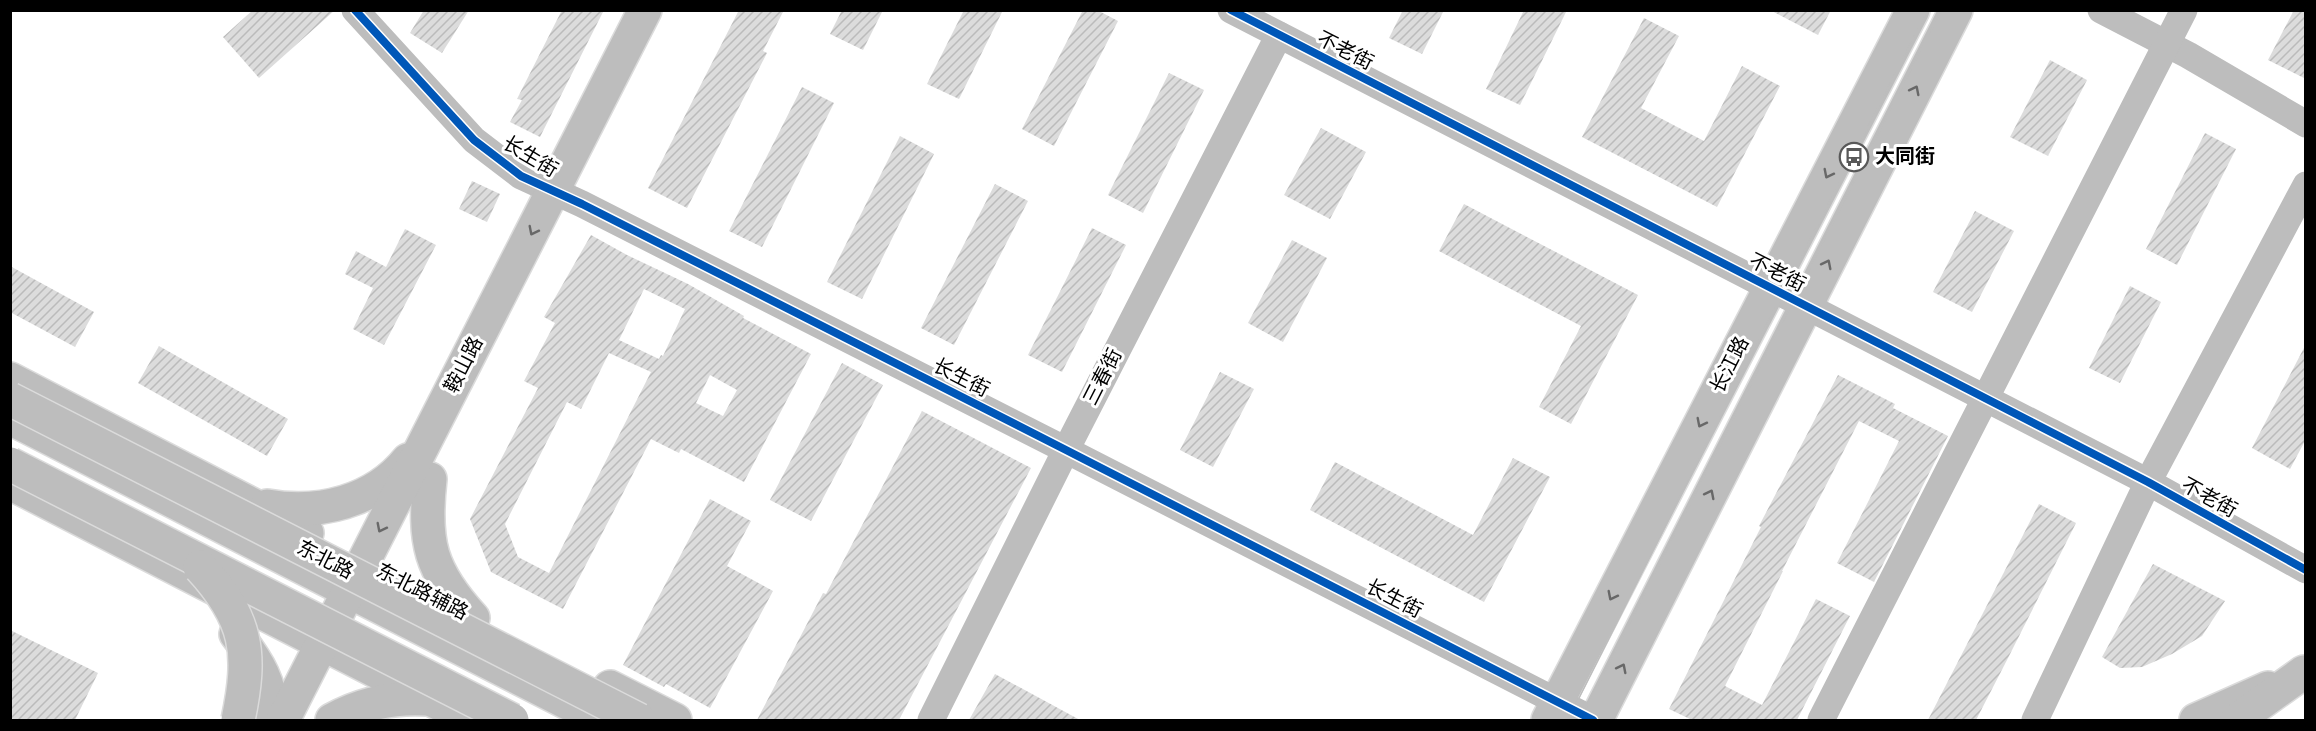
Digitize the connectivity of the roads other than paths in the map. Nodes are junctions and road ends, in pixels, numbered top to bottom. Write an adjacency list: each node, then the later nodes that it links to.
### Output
1 (355, 10): 13 (street, 长生街)
2 (645, 10): 13 (main road, 鞍山路)
3 (668, 10): 13 (main road, 鞍山路)
4 (1231, 10): 9 (street, 不老街)
5 (1913, 10): 14 (main road, 长江路, one-way to 14)
6 (1956, 10): 15 (main road, 长江路, one-way to 6)
7 (2100, 10): 10 (street)
8 (2184, 10): 10 (street)
9 (1279, 35): 14 (street, 不老街); 22 (street, 三春街)
10 (2167, 44): 11 (street); 17 (street)
11 (2306, 124)
12 (2306, 185): 25 (street)
13 (563, 195): 20 (main road, 鞍山路, one-way to 20); 22 (street, 长生街); 24 (main road, 鞍山路)
14 (1769, 288): 15 (street, 不老街); 41 (main road, 长江路, one-way to 41)
15 (1805, 306): 17 (street, 不老街); 54 (main road, 长江路, one-way to 15)
16 (10, 379): 27 (main road, 东北路辅路)
17 (1984, 398): 25 (street, 不老街); 55 (street)
18 (10, 399): 51 (main road, 东北路, bridge)
19 (10, 418): 28 (main road, 东北路)
20 (427, 438): 27 (main road); 31 (main road, 鞍山路, one-way to 31)
21 (10, 444): 29 (main road, 东北路)
22 (1066, 450): 41 (street, 长生街); 53 (street, 三春街)
23 (10, 464): 30 (main road, bridge)
24 (430, 479): 31 (main road, 鞍山路); 34 (main road)
25 (2148, 482): 32 (street, 不老街); 56 (street)
26 (10, 483): 30 (main road)
27 (252, 504): 28 (main road); 31 (main road, 东北路辅路)
28 (183, 506): 29 (main road, 东北路)
29 (232, 544): 33 (main road, 东北路)
30 (166, 554): 35 (main road); 42 (main road, bridge); 43 (main road); 48 (main road, bridge)
31 (374, 567): 33 (main road, 鞍山路); 34 (main road, 东北路辅路)
32 (2306, 570)
33 (354, 606): 35 (main road, 鞍山路); 36 (main road, 东北路); 38 (main road, 东北路)
34 (473, 618): 52 (main road, 东北路辅路)
35 (331, 650): 39 (main road); 44 (main road, 鞍山路); 45 (main road, 鞍山路)
36 (447, 666): 38 (main road, 东北路); 39 (main road)
37 (2305, 672): 57 (main road); 58 (main road)
38 (488, 675): 49 (main road, 东北路); 50 (main road, 东北路)
39 (386, 677): 40 (main road)
40 (428, 699): 46 (main road); 47 (main road)
41 (1553, 711): 54 (street, 长生街)
42 (237, 720)
43 (270, 720)
44 (283, 720)
45 (308, 720)
46 (332, 720)
47 (471, 720)
48 (512, 720)
49 (553, 720)
50 (601, 720)
51 (639, 720)
52 (675, 720)
53 (931, 720)
54 (1594, 720)
55 (1821, 720)
56 (2036, 720)
57 (2196, 720)
58 (2237, 720)

